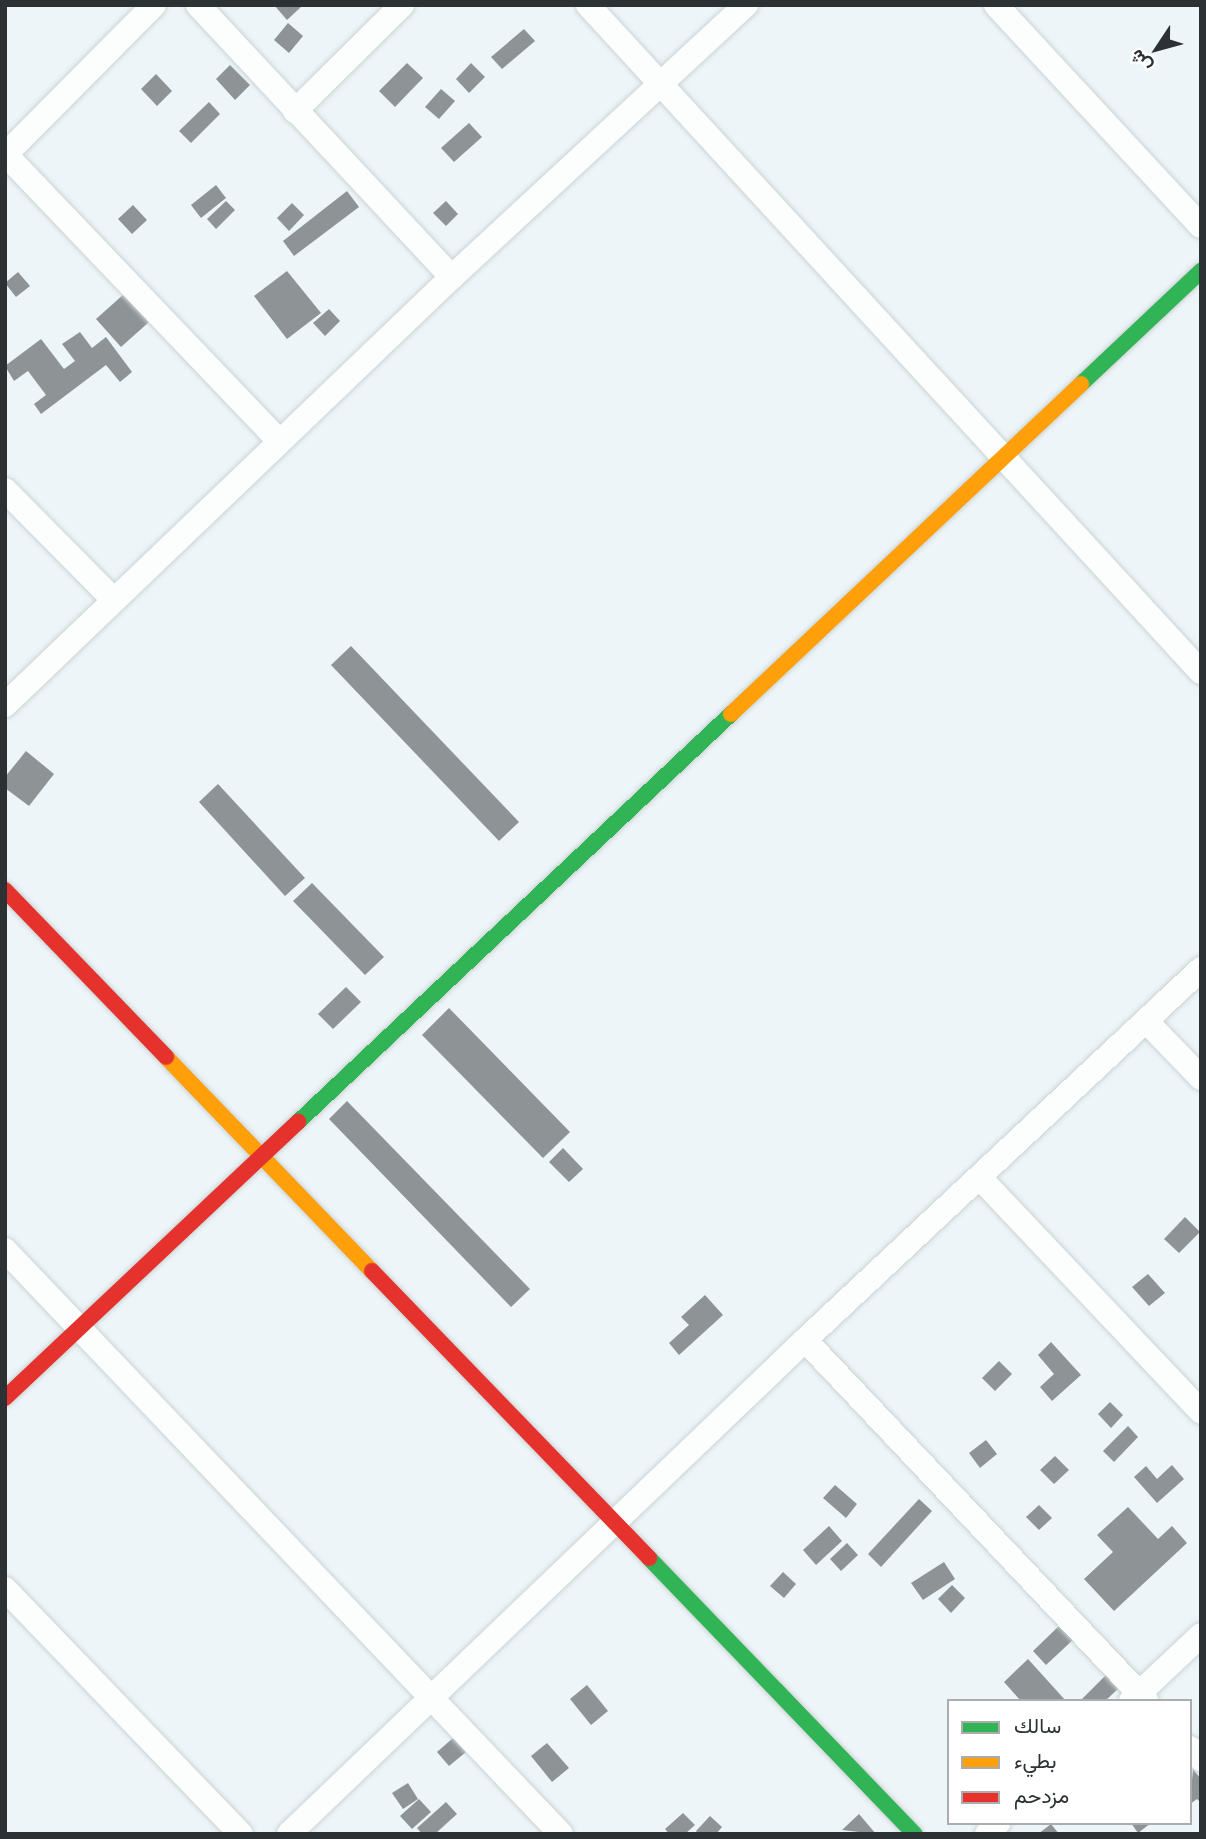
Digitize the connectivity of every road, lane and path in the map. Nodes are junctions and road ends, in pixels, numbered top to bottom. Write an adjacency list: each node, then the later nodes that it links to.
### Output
1 (154, 5): 9 (street)
2 (198, 5): 8 (street)
3 (402, 5): 8 (street)
4 (588, 5): 7 (street)
5 (746, 5): 7 (street)
6 (996, 5): 10 (street)
7 (660, 83): 12 (street); 14 (street)
8 (295, 111): 12 (street)
9 (5, 154): 13 (street)
10 (1201, 226)
11 (1201, 271): 14 (street)
12 (452, 277): 13 (street)
13 (279, 441): 16 (street)
14 (1001, 457): 17 (street); 23 (street)
15 (5, 490): 16 (street)
16 (113, 599): 18 (street)
17 (1201, 672)
18 (5, 705)
19 (5, 890): 23 (street)
20 (1201, 969): 21 (street)
21 (1146, 1021): 22 (street); 24 (street)
22 (1201, 1078)
23 (262, 1157): 26 (street); 30 (street)
24 (981, 1179): 27 (street); 29 (street)
25 (5, 1250): 26 (street)
26 (79, 1329): 28 (street); 34 (street)
27 (804, 1340): 30 (street); 33 (street)
28 (5, 1398)
29 (1201, 1412)
30 (614, 1523): 34 (street); 38 (street)
31 (5, 1588): 35 (street)
32 (1201, 1635): 33 (street)
33 (1139, 1698)
34 (432, 1701): 36 (street); 37 (street)
35 (241, 1834)
36 (289, 1834)
37 (561, 1834)
38 (915, 1834)

